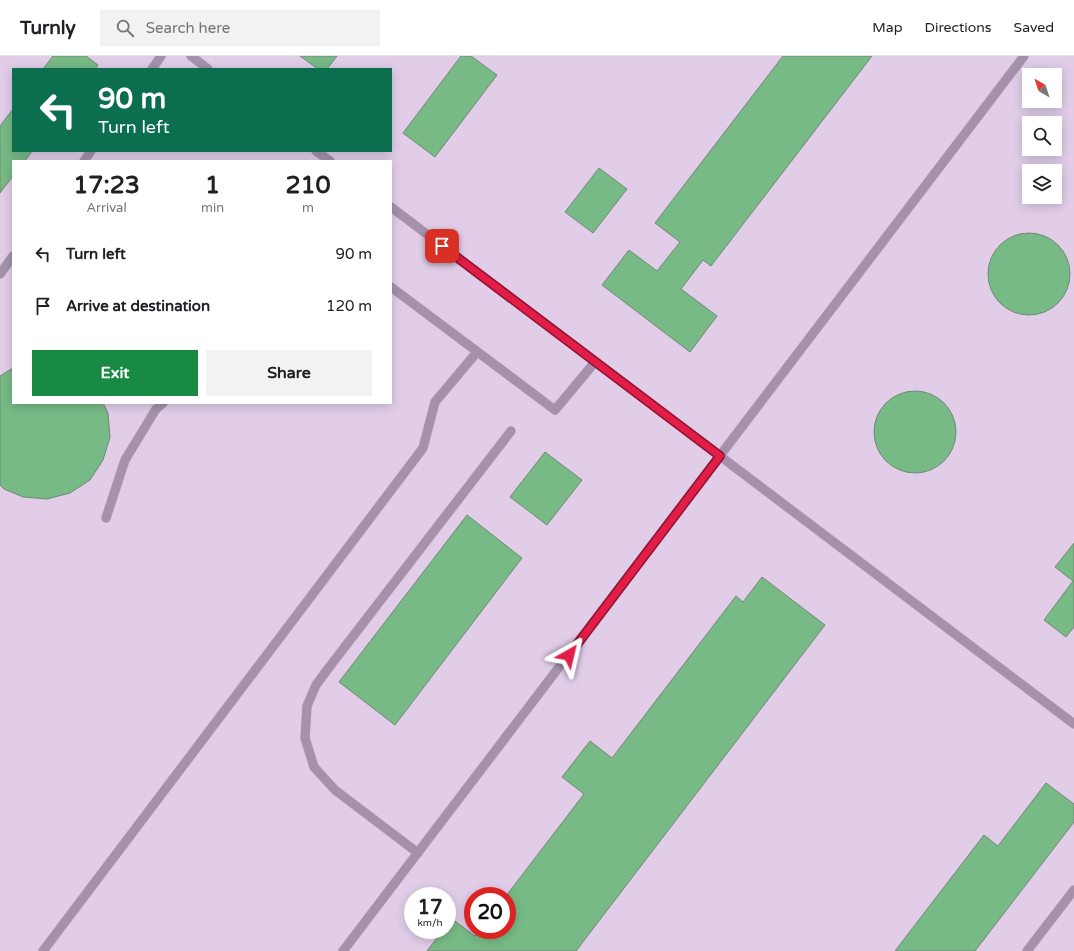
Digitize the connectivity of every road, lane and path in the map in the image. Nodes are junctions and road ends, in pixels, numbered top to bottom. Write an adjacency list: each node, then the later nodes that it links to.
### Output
1 (161, 56): 4 (lane)
2 (191, 56): 5 (lane)
3 (1024, 56): 16 (lane)
4 (153, 68)
5 (207, 68)
6 (317, 152): 7 (lane)
7 (329, 160)
8 (392, 208): 13 (lane)
9 (12, 257): 10 (lane)
10 (0, 274)
11 (392, 288): 12 (lane)
12 (477, 352): 13 (lane); 21 (lane)
13 (595, 362): 16 (lane)
14 (162, 404): 17 (lane)
15 (511, 431): 19 (lane)
16 (720, 456): 18 (lane); 19 (lane)
17 (106, 518)
18 (1074, 724)
19 (418, 853): 22 (lane)
20 (1074, 890): 23 (lane)
21 (42, 951)
22 (343, 951)
23 (1027, 951)

